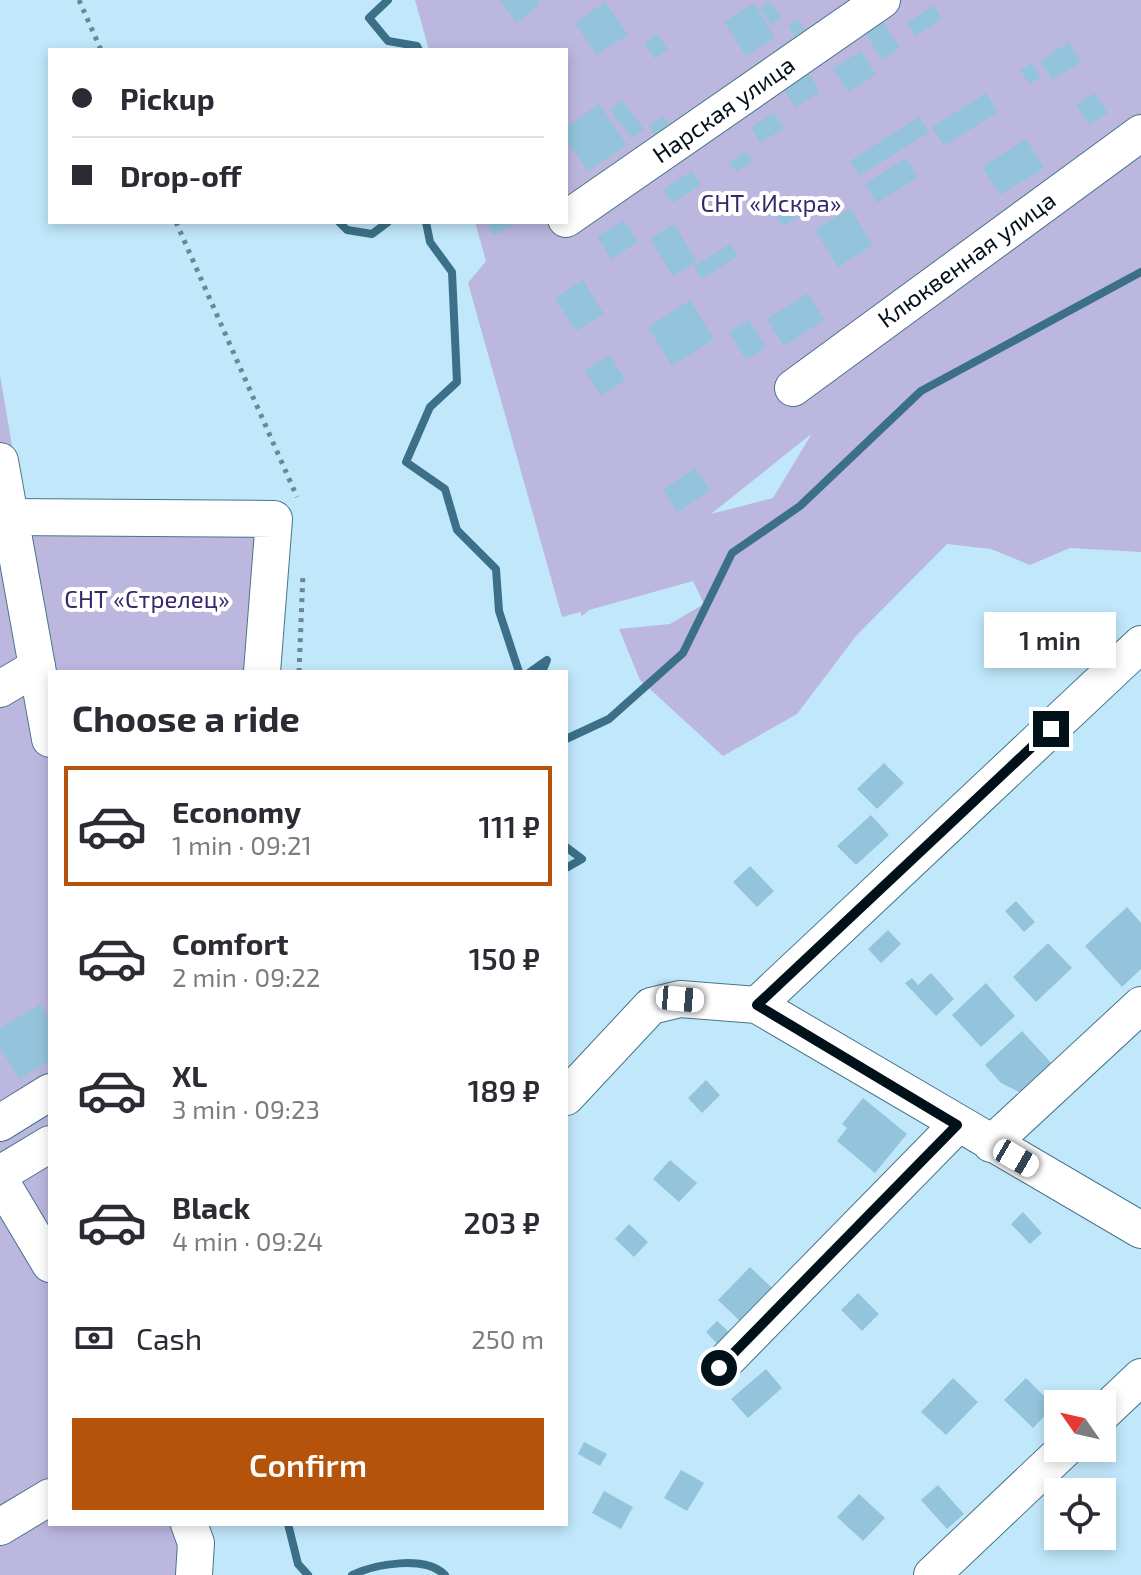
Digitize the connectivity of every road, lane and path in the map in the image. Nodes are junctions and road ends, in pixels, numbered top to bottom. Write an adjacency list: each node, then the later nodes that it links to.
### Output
1 (79, 0): 3 (path)
2 (882, 0): 5 (street, Нарская улица)
3 (100, 48)
4 (1141, 133): 7 (street, Клюквенная улица)
5 (568, 217)
6 (177, 224): 9 (path)
7 (793, 388)
8 (0, 461): 10 (street)
9 (300, 504)
10 (10, 517): 13 (street); 14 (street)
11 (304, 564): 15 (path)
12 (1141, 644): 18 (street)
13 (37, 667): 16 (street); 17 (street)
14 (262, 670)
15 (299, 670)
16 (0, 689)
17 (48, 728)
18 (757, 1005): 21 (street); 23 (street)
19 (1141, 1005): 24 (street)
20 (48, 1093): 22 (street)
21 (568, 1095)
22 (0, 1123)
23 (957, 1125): 24 (street); 29 (street)
24 (991, 1144): 27 (street)
25 (48, 1145): 26 (street)
26 (0, 1177): 28 (street)
27 (1141, 1230)
28 (48, 1261)
29 (719, 1368)
30 (1141, 1377): 31 (street)
31 (1116, 1401)
32 (1051, 1462): 35 (street)
33 (48, 1498): 34 (street)
34 (0, 1527)
35 (932, 1575)

